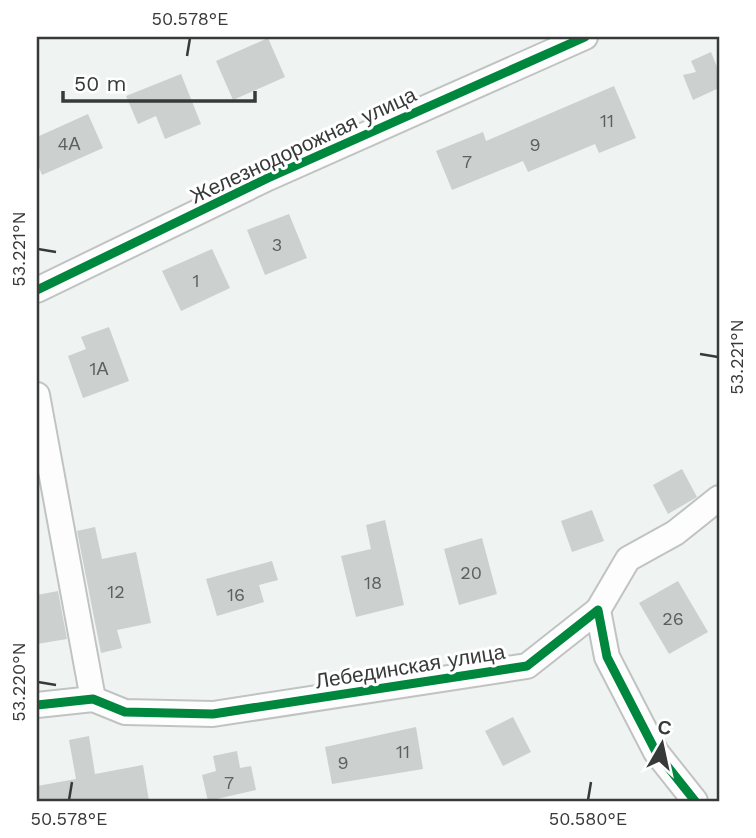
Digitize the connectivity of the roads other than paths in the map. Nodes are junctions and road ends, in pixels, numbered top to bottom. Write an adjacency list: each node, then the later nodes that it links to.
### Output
1 (586, 37): 2 (street, Железнодорожная улица)
2 (37, 290)
3 (37, 395): 6 (street)
4 (719, 498): 5 (street)
5 (598, 610): 6 (street, Лебединская улица); 8 (street)
6 (93, 699): 7 (street, Лебединская улица)
7 (37, 705)
8 (695, 801)

